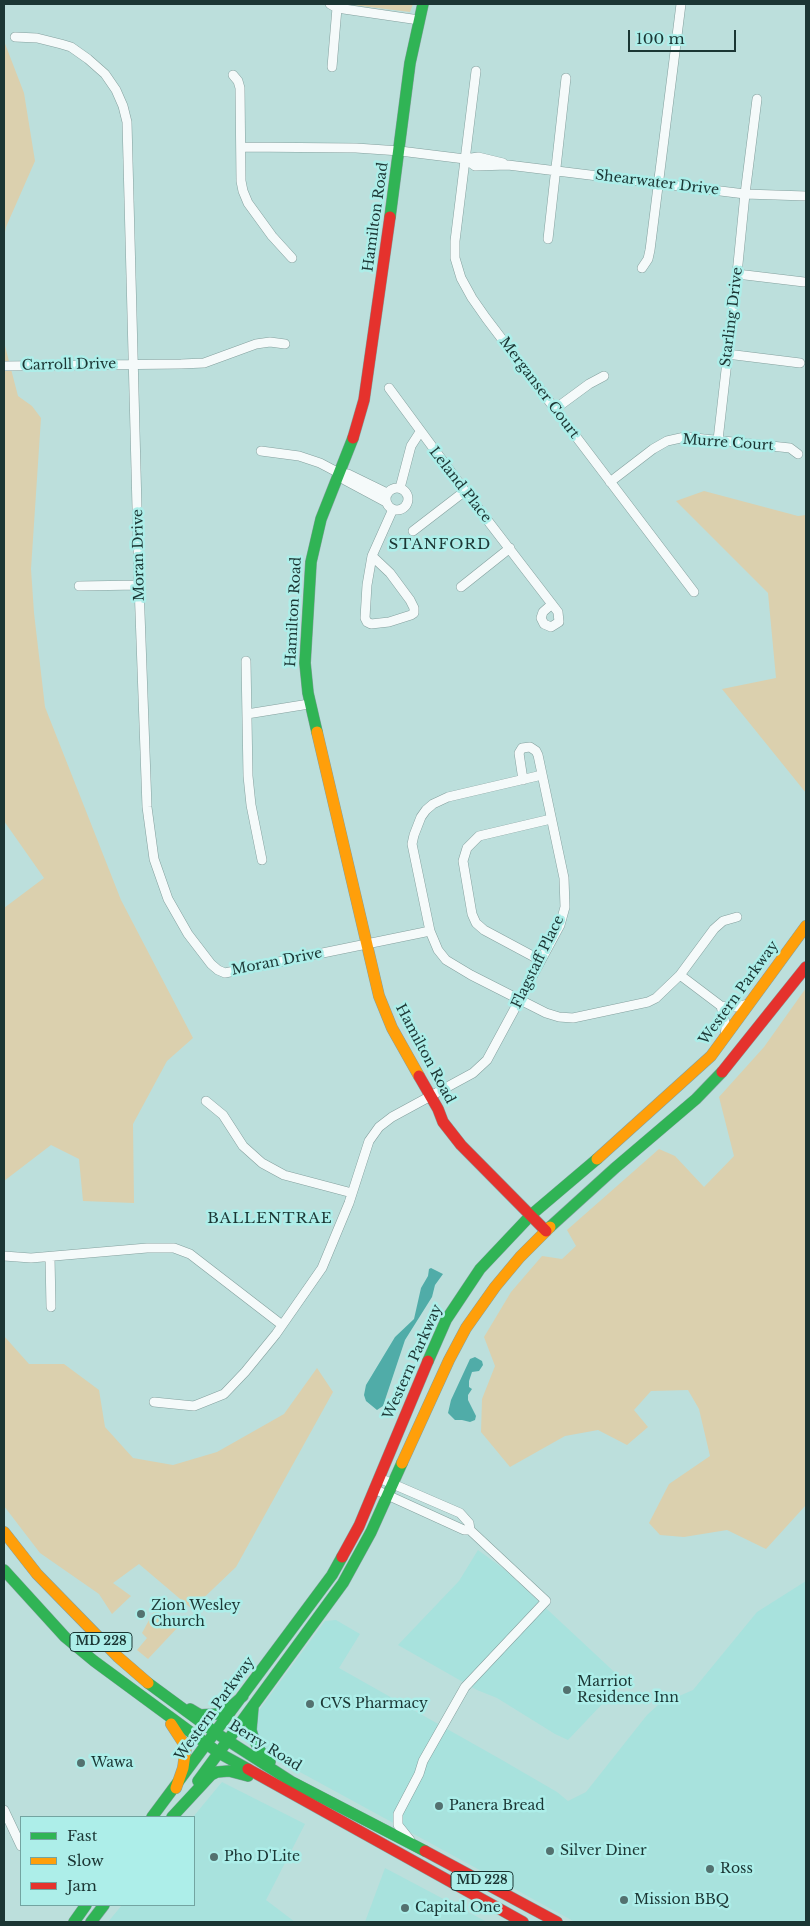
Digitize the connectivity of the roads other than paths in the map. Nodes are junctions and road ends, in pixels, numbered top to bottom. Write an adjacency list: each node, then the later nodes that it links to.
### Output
1 (423, 4): 4 (main road, Hamilton Road)
2 (681, 4): 15 (street)
3 (334, 6): 4 (street); 6 (street)
4 (419, 20): 12 (main road, Hamilton Road)
5 (15, 38): 26 (street, Moran Drive)
6 (332, 67)
7 (476, 71): 13 (street, Merganser Court)
8 (234, 74): 11 (street)
9 (566, 78): 14 (street)
10 (758, 99): 16 (street, Starling Drive)
11 (241, 147): 12 (street, Shearwater Drive); 19 (street)
12 (400, 151): 13 (street, Shearwater Drive); 35 (main road, Hamilton Road)
13 (465, 160): 14 (street, Shearwater Drive); 30 (street, Merganser Court)
14 (556, 171): 15 (street, Shearwater Drive); 18 (street)
15 (658, 184): 16 (street, Shearwater Drive); 20 (street)
16 (744, 194): 17 (street, Shearwater Drive); 21 (street, Starling Drive)
17 (806, 196)
18 (548, 239)
19 (292, 258)
20 (642, 268)
21 (737, 274): 22 (street); 24 (street, Starling Drive)
22 (804, 282)
23 (285, 344): 26 (street, Carroll Drive)
24 (727, 354): 25 (street); 32 (street, Starling Drive)
25 (800, 363)
26 (134, 365): 27 (street, Carroll Drive); 44 (street, Moran Drive)
27 (4, 366)
28 (604, 376): 30 (street)
29 (388, 388): 31 (street, Leland Place)
30 (555, 409): 36 (street, Merganser Court)
31 (420, 432): 37 (street); 38 (street, Leland Place)
32 (718, 440): 34 (street, Murre Court); 36 (street, Murre Court)
33 (261, 451): 35 (street)
34 (798, 454)
35 (339, 473): 39 (street); 50 (main road, Hamilton Road)
36 (610, 482): 47 (street, Merganser Court)
37 (400, 488): 39 (street); 40 (street)
38 (465, 491): 41 (street); 42 (street, Leland Place)
39 (387, 497): 40 (street)
40 (393, 509): 43 (street)
41 (413, 531)
42 (510, 548): 46 (street); 48 (street, Leland Place)
43 (372, 556): 43 (street)
44 (139, 584): 45 (street); 59 (street, Moran Drive)
45 (79, 586)
46 (461, 587)
47 (694, 592)
48 (552, 604)
49 (246, 661): 51 (street)
50 (309, 704): 51 (street); 59 (main road, Hamilton Road)
51 (247, 714): 55 (street)
52 (542, 775): 53 (street); 53 (street, Flagstaff Place); 54 (street, Flagstaff Place)
53 (523, 780): 58 (street)
54 (551, 819): 60 (street, Flagstaff Place); 60 (street)
55 (262, 860)
56 (737, 917): 62 (street)
57 (806, 926): 64 (main road, Western Parkway)
58 (430, 931): 59 (street, Moran Drive); 63 (street)
59 (367, 945): 67 (main road, Hamilton Road)
60 (540, 960): 63 (street, Flagstaff Place)
61 (806, 967): 71 (main road, Western Parkway)
62 (680, 975): 63 (street); 65 (street)
63 (520, 1000): 67 (street, Flagstaff Place)
64 (749, 1004): 65 (street); 66 (main road, Western Parkway)
65 (721, 1006): 66 (street)
66 (725, 1037): 70 (main road, Western Parkway)
67 (430, 1096): 69 (street, Flagstaff Place); 70 (main road, Hamilton Road)
68 (206, 1101): 69 (street)
69 (352, 1193): 75 (street, Flagstaff Place)
70 (530, 1215): 71 (main road, Hamilton Road); 77 (main road, Western Parkway)
71 (546, 1231): 78 (main road, Western Parkway)
72 (4, 1256): 73 (street)
73 (50, 1257): 74 (street); 75 (street)
74 (52, 1307)
75 (282, 1325): 76 (street, Flagstaff Place)
76 (154, 1402)
77 (379, 1478): 78 (street); 79 (main road, Western Parkway)
78 (392, 1483): 80 (main road, Western Parkway); 81 (street)
79 (374, 1489): 80 (street); 85 (main road, Western Parkway)
80 (387, 1495): 81 (street); 86 (main road, Western Parkway)
81 (470, 1530): 100 (street)
82 (4, 1532): 84 (main road, Berry Road / MD 228)
83 (4, 1570): 87 (main road, Berry Road / MD 228)
84 (163, 1695): 85 (main road); 88 (main road, Berry Road / MD 228)
85 (243, 1696): 88 (main road, Western Parkway)
86 (253, 1707): 89 (main road, Western Parkway); 92 (main road)
87 (163, 1713): 90 (main road, Berry Road / MD 228); 94 (main road)
88 (216, 1733): 89 (main road, Berry Road / MD 228); 90 (main road, Western Parkway)
89 (228, 1741): 91 (main road, Western Parkway); 92 (main road, Berry Road / MD 228)
90 (207, 1745): 91 (main road, Berry Road / MD 228); 94 (main road, Western Parkway)
91 (219, 1753): 93 (main road, Berry Road / MD 228); 97 (main road, Western Parkway)
92 (281, 1774): 100 (main road, Berry Road / MD 228)
93 (280, 1787): 98 (main road); 105 (main road, Berry Road / MD 228)
94 (176, 1788): 96 (main road, Western Parkway)
95 (4, 1810): 99 (street)
96 (153, 1816)
97 (173, 1816)
98 (173, 1816)
99 (20, 1844)
100 (413, 1845): 106 (main road, Berry Road / MD 228)
101 (85, 1906): 103 (main road)
102 (103, 1906): 104 (main road)
103 (74, 1922)
104 (91, 1922)
105 (523, 1922)
106 (557, 1922)

